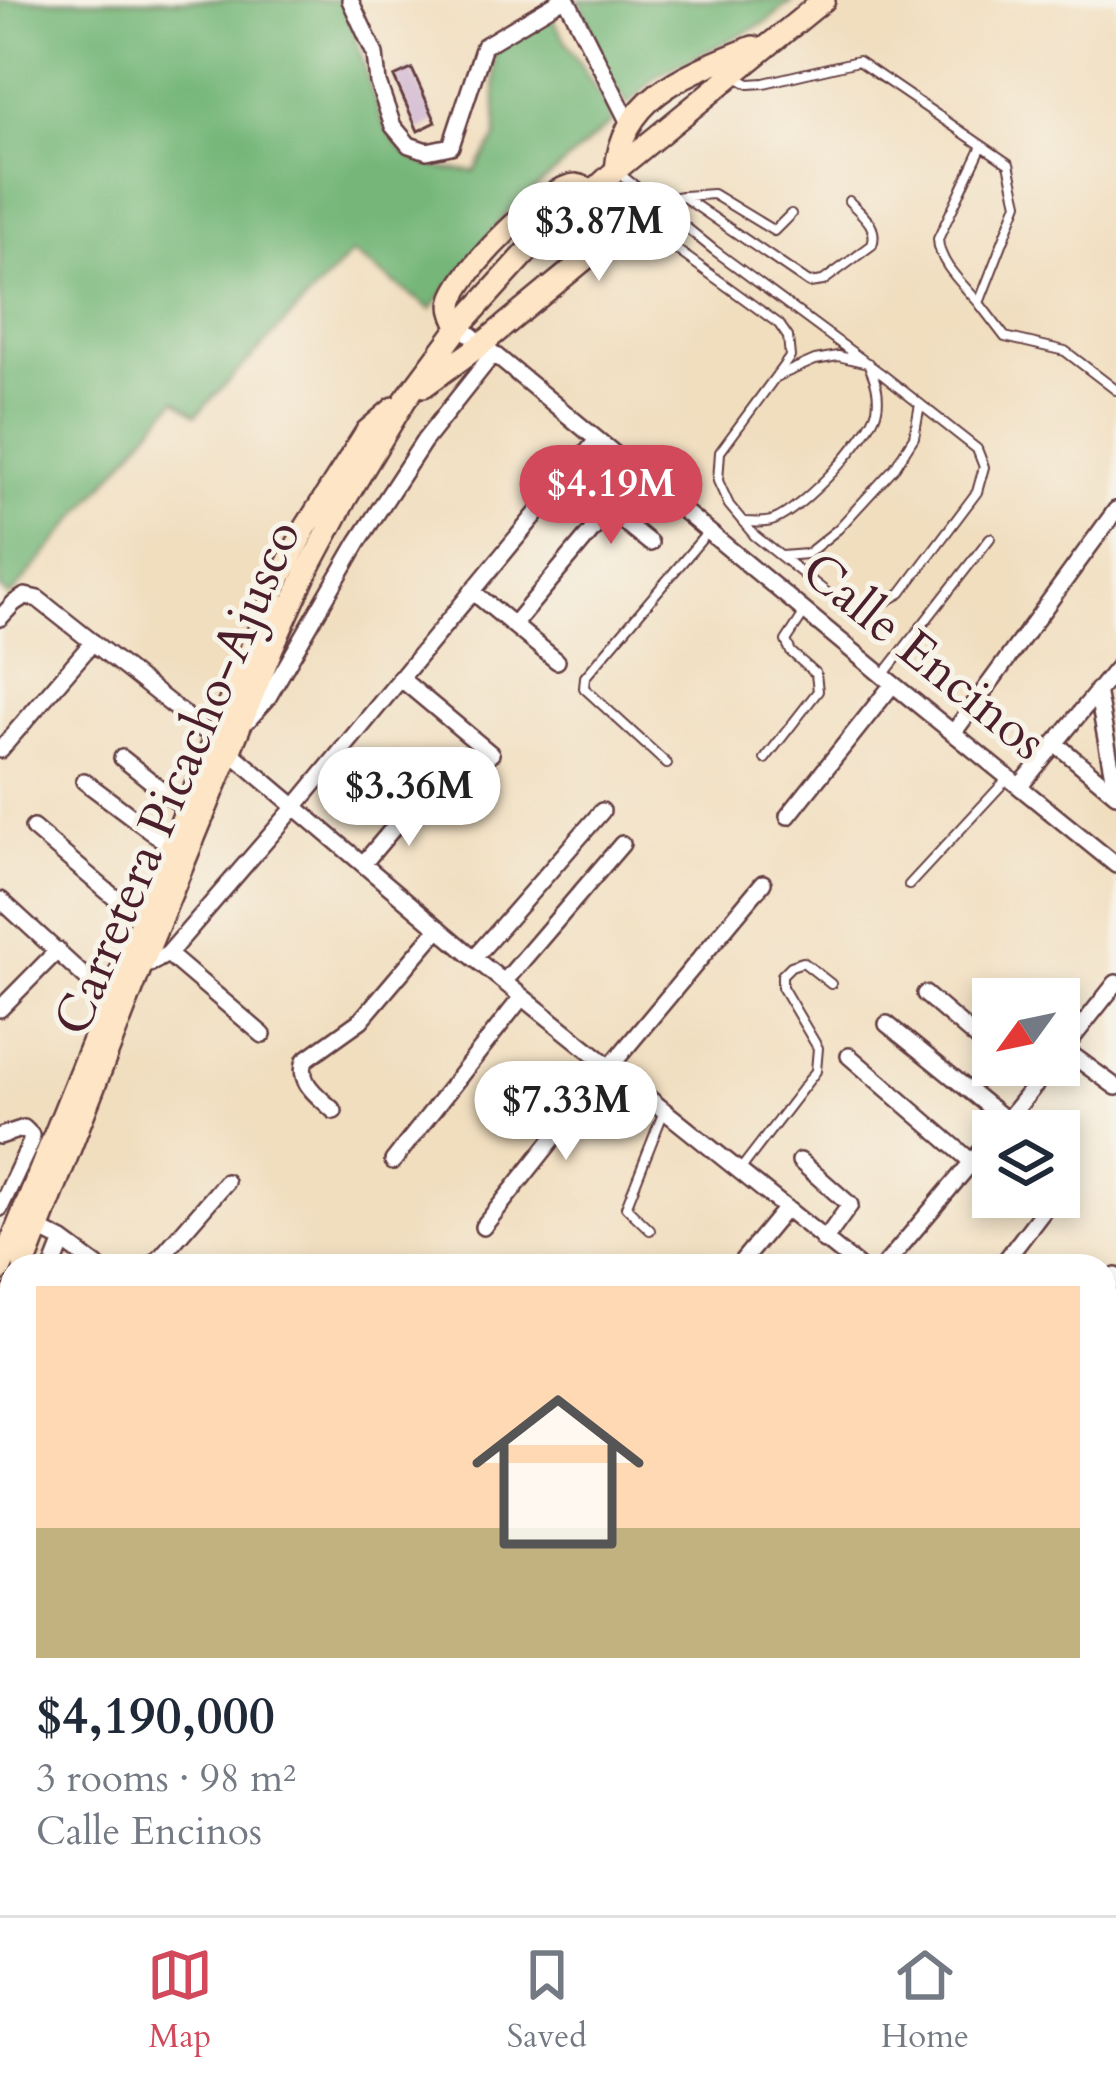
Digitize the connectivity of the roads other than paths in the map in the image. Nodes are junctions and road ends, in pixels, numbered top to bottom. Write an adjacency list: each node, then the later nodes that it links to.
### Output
1 (350, 0): 2 (street)
2 (564, 0): 6 (street)
3 (824, 0): 4 (main road)
4 (778, 37): 5 (main road); 6 (main road)
5 (731, 75): 7 (lane); 8 (main road)
6 (629, 123): 8 (main road)
7 (982, 146): 14 (lane); 14 (lane)
8 (616, 170): 9 (main road); 12 (lane)
9 (594, 190): 15 (main road); 16 (main road); 18 (lane)
10 (682, 196): 11 (lane); 12 (lane); 13 (lane)
11 (849, 201)
12 (652, 202): 17 (lane)
13 (791, 214)
14 (979, 303): 19 (lane)
15 (460, 326): 16 (street, Calle Encinos); 20 (main road, Carretera Picacho-Ajusco)
16 (488, 349): 20 (main road); 22 (street, Calle Encinos); 42 (street)
17 (868, 363): 18 (lane); 21 (lane); 26 (lane)
18 (777, 376): 26 (lane)
19 (1116, 390)
20 (405, 400): 42 (main road, Carretera Picacho-Ajusco)
21 (920, 404): 30 (lane); 30 (lane)
22 (597, 440): 23 (street); 27 (street, Calle Encinos)
23 (567, 476): 24 (street); 31 (street)
24 (609, 509): 29 (street); 34 (street)
25 (1116, 510): 41 (street)
26 (744, 522): 30 (lane)
27 (707, 531): 32 (street, Calle Encinos); 48 (lane)
28 (990, 538): 39 (lane)
29 (650, 543)
30 (781, 556)
31 (472, 591): 34 (street); 38 (street)
32 (805, 612): 39 (street, Calle Encinos); 47 (lane)
33 (2, 613): 35 (street)
34 (514, 624): 36 (street)
35 (93, 642): 42 (street); 44 (street)
36 (557, 661)
37 (1116, 669): 40 (street)
38 (400, 677): 45 (street); 53 (street)
39 (888, 680): 41 (street, Calle Encinos); 56 (street)
40 (1097, 690): 43 (street); 51 (street)
41 (954, 732): 49 (street, Calle Encinos)
42 (227, 740): 53 (street); 54 (main road, Carretera Picacho-Ajusco); 70 (main road, Carretera Picacho-Ajusco)
43 (1054, 743): 49 (street); 51 (street)
44 (0, 749)
45 (491, 754)
46 (122, 758): 54 (street)
47 (765, 759)
48 (668, 764)
49 (1020, 778): 61 (street, Calle Encinos); 63 (lane)
50 (84, 781): 59 (street)
51 (1116, 793)
52 (416, 800): 60 (street)
53 (295, 807): 60 (street); 68 (street)
54 (187, 810): 59 (main road, Carretera Picacho-Ajusco)
55 (602, 811): 69 (street)
56 (788, 816)
57 (33, 828): 65 (street)
58 (622, 844): 71 (street)
59 (172, 847): 65 (main road, Carretera Picacho-Ajusco)
60 (363, 864): 66 (street)
61 (1116, 865)
62 (763, 883): 84 (street)
63 (909, 885)
64 (2, 900): 67 (street)
65 (142, 921): 76 (main road, Carretera Picacho-Ajusco)
66 (439, 928): 69 (street); 90 (street)
67 (58, 950): 76 (street); 77 (street)
68 (168, 954): 70 (street); 81 (street)
69 (474, 958): 71 (street)
70 (140, 969): 101 (main road, Carretera Picacho-Ajusco)
71 (503, 982): 75 (street)
72 (1116, 983): 79 (street)
73 (831, 984): 95 (lane)
74 (926, 994): 80 (street)
75 (522, 997): 84 (street); 92 (street)
76 (110, 1000): 105 (main road, Carretera Picacho-Ajusco)
77 (0, 1009)
78 (887, 1024): 89 (street)
79 (1080, 1029)
80 (972, 1034)
81 (263, 1036)
82 (850, 1056): 94 (street)
83 (1080, 1064): 86 (street)
84 (610, 1067): 88 (street); 100 (street)
85 (1035, 1086): 87 (street)
86 (1116, 1087)
87 (1016, 1110)
88 (664, 1111): 95 (street); 102 (lane)
89 (972, 1111)
90 (334, 1112)
91 (0, 1136): 97 (street)
92 (393, 1161)
93 (800, 1161): 103 (street)
94 (972, 1162): 112 (street)
95 (739, 1171): 98 (street)
96 (226, 1182): 109 (street)
97 (0, 1208)
98 (786, 1208): 103 (street); 110 (street)
99 (1038, 1218): 113 (street)
100 (483, 1226)
101 (39, 1229): 104 (street); 106 (main road, Carretera Picacho-Ajusco)
102 (650, 1230)
103 (824, 1240): 111 (street)
104 (63, 1241): 107 (street); 108 (street)
105 (11, 1254)
106 (15, 1254)
107 (57, 1254)
108 (81, 1254)
109 (163, 1254)
110 (748, 1254)
111 (842, 1254)
112 (894, 1254)
113 (1010, 1254)

